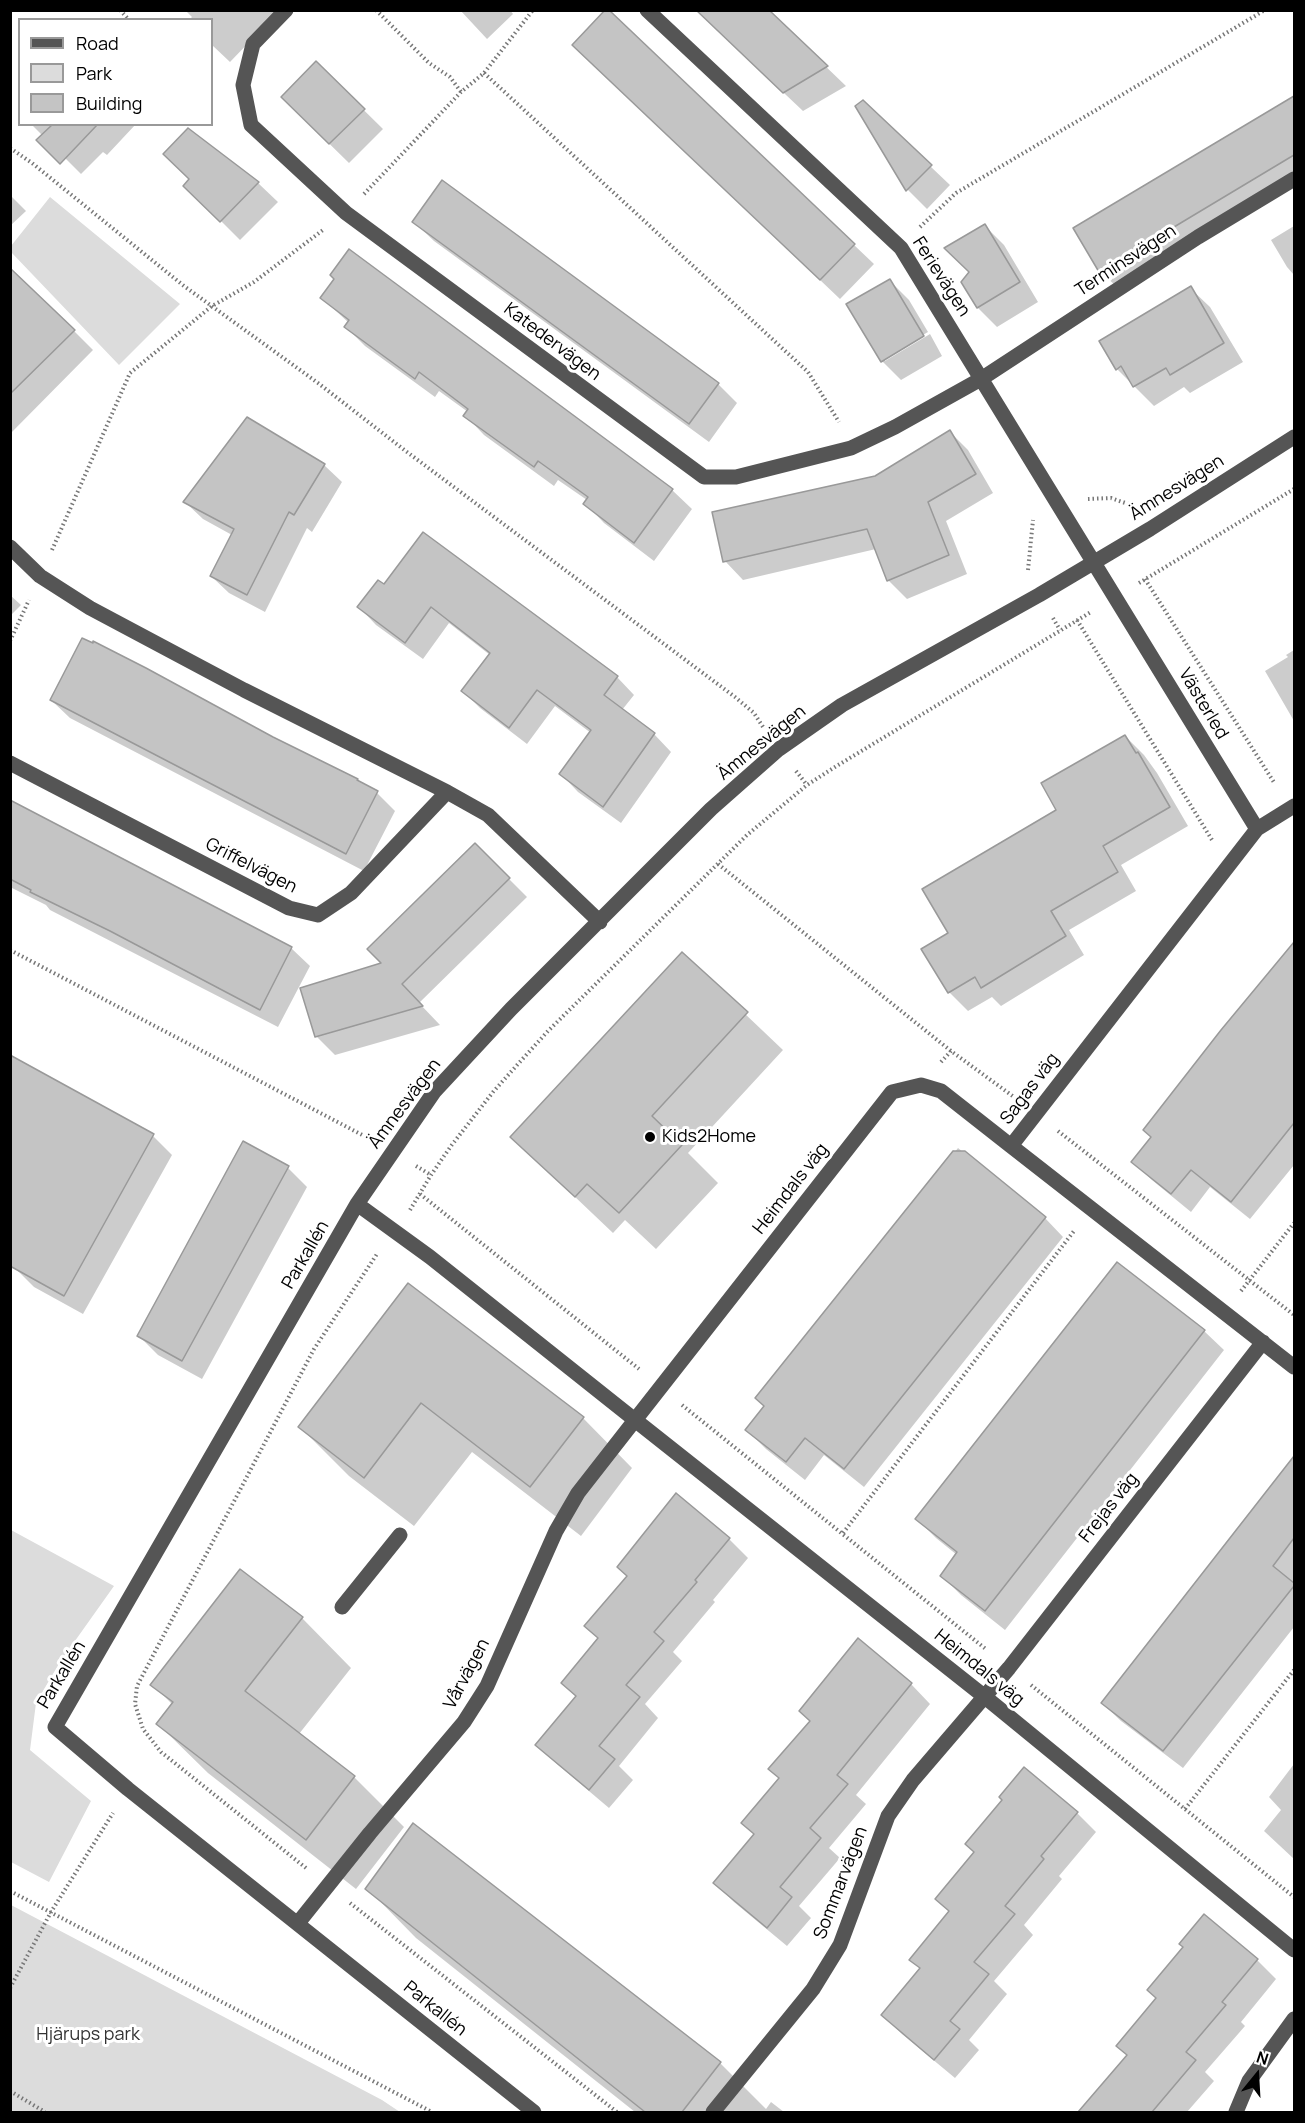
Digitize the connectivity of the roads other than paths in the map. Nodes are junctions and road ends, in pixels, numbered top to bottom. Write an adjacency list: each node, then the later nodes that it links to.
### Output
1 (286, 10): 4 (street, Katedervägen)
2 (647, 10): 4 (street, Ferievägen)
3 (1294, 179): 4 (street, Terminsvägen)
4 (981, 379): 7 (street, Ferievägen)
5 (1294, 437): 7 (street, Ämnesvägen)
6 (10, 547): 9 (street)
7 (1093, 562): 11 (street, Västerled); 12 (street, Ämnesvägen)
8 (10, 763): 9 (street, Griffelvägen)
9 (447, 792): 12 (street)
10 (1294, 806): 11 (street)
11 (1257, 829): 13 (street, Sagas väg)
12 (600, 922): 14 (street, Ämnesvägen)
13 (1011, 1146): 15 (street, Sagas väg); 17 (street, Heimdals väg)
14 (357, 1204): 17 (street, Heimdals väg); 21 (street, Parkallén)
15 (1263, 1342): 16 (street, Sagas väg); 20 (street, Frejas väg)
16 (1294, 1367)
17 (635, 1420): 20 (street, Heimdals väg); 21 (street, Vårvägen)
18 (400, 1535): 19 (street)
19 (342, 1607)
20 (985, 1697): 22 (street, Heimdals väg); 25 (street, Sommarvägen)
21 (298, 1923): 24 (street, Parkallén)
22 (1294, 1950)
23 (1294, 2019): 26 (street)
24 (534, 2112)
25 (713, 2112)
26 (1236, 2112)

